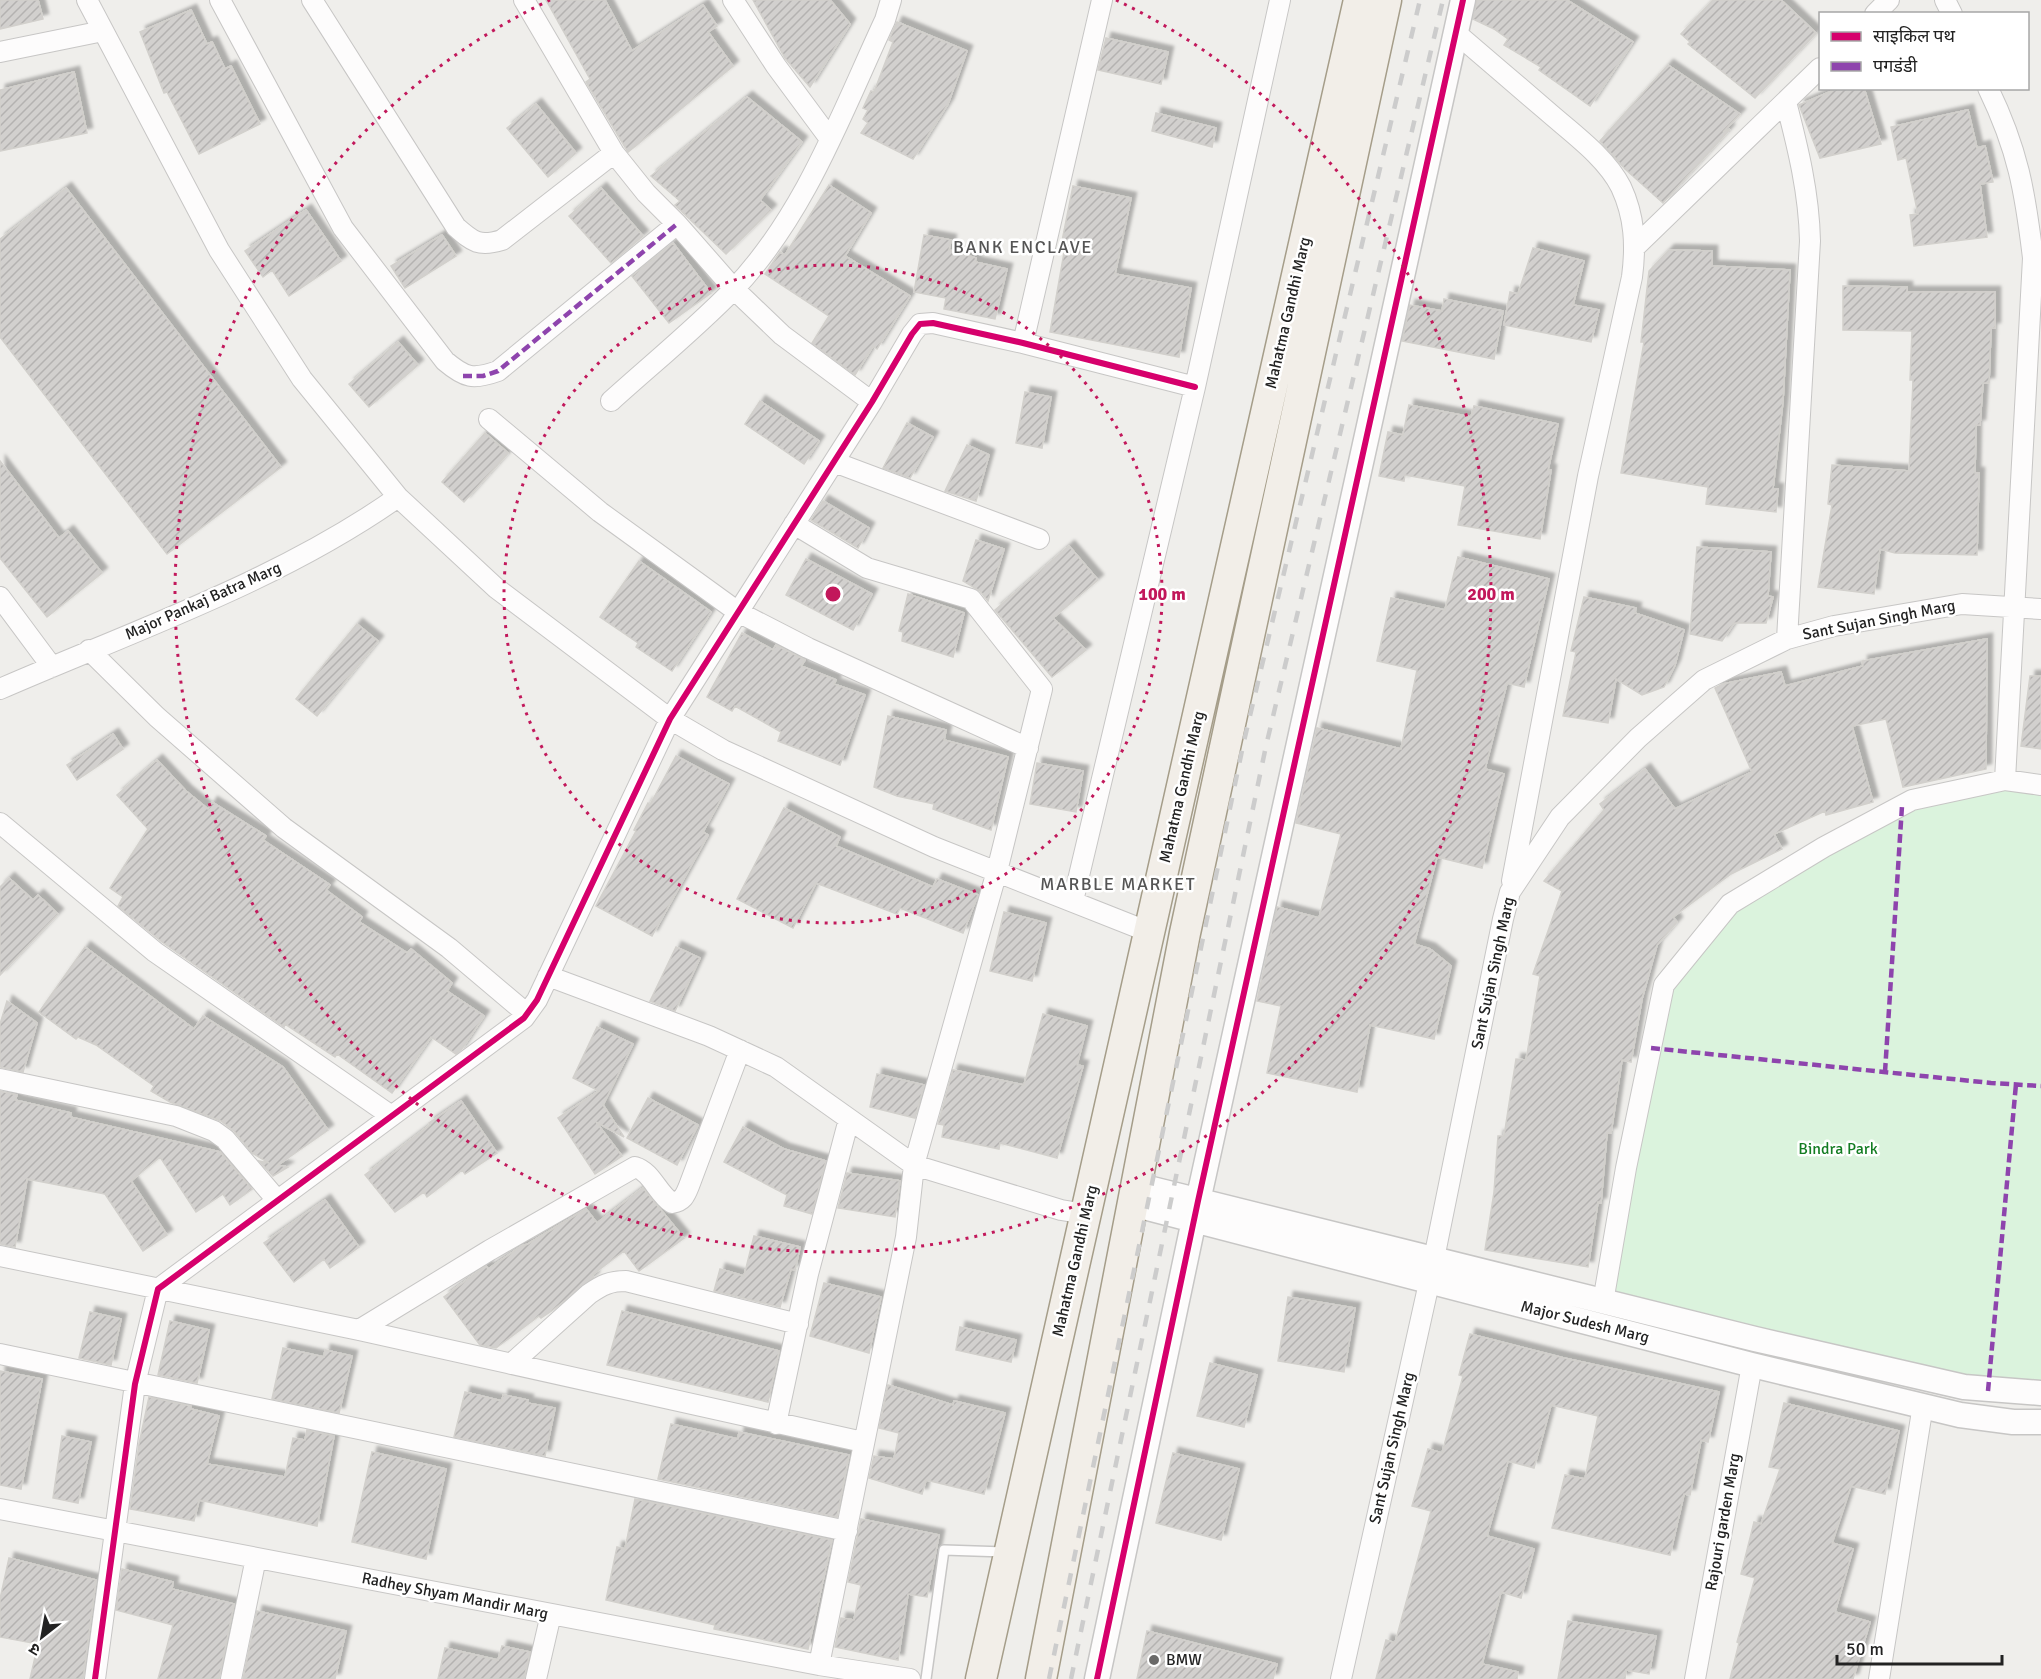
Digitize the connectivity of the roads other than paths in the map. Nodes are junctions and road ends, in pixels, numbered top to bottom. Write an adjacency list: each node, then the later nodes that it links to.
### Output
1 (87, 0): 14 (street)
2 (220, 0): 22 (street)
3 (312, 0): 21 (street)
4 (524, 0): 21 (street)
5 (733, 0): 20 (street)
6 (891, 0): 20 (street)
7 (1102, 0): 26 (street)
8 (1280, 0): 27 (street)
9 (1359, 0): 51 (main road, Mahatma Gandhi Marg)
10 (1386, 0): 59 (main road, Mahatma Gandhi Marg)
11 (1463, 0): 15 (street)
12 (1889, 0): 13 (street)
13 (1877, 12)
14 (103, 32): 16 (street); 32 (street)
15 (1456, 33): 23 (street); 61 (street)
16 (0, 52)
17 (1819, 70): 19 (street)
18 (1989, 90): 24 (street)
19 (1786, 102): 23 (street); 39 (street)
20 (830, 139): 25 (street)
21 (614, 153): 22 (street)
22 (677, 224): 25 (street)
23 (1636, 246): 49 (street)
24 (2037, 258): 36 (street)
25 (734, 289): 28 (street); 29 (street)
26 (1023, 343): 27 (street); 29 (street)
27 (1195, 387): 50 (street)
28 (611, 401)
29 (872, 402): 31 (street)
30 (489, 419): 38 (street)
31 (834, 462): 33 (street); 34 (street)
32 (398, 497): 40 (street, Major Pankaj Batra Marg); 43 (street)
33 (794, 524): 38 (street); 44 (street)
34 (1039, 539)
35 (0, 597): 41 (street)
36 (2015, 605): 37 (street, Sant Sujan Singh Marg); 39 (street, Sant Sujan Singh Marg); 45 (street)
37 (2041, 609)
38 (738, 612): 43 (street); 44 (street)
39 (1787, 639): 49 (street, Sant Sujan Singh Marg)
40 (89, 650): 41 (street, Major Pankaj Batra Marg); 53 (street)
41 (52, 667): 42 (street, Major Pankaj Batra Marg)
42 (0, 689)
43 (670, 719): 48 (street); 52 (street)
44 (1028, 748): 48 (street)
45 (2005, 780): 46 (street); 66 (street)
46 (2041, 785)
47 (0, 823): 56 (street)
48 (997, 872): 50 (street); 58 (street)
49 (1510, 892): 64 (street, Sant Sujan Singh Marg)
50 (1073, 901): 51 (street)
51 (1149, 932): 62 (main road, Mahatma Gandhi Marg)
52 (548, 976): 53 (street); 54 (street)
53 (526, 1014): 56 (street)
54 (740, 1050): 57 (street); 68 (street)
55 (0, 1079): 60 (street)
56 (390, 1115): 60 (street)
57 (849, 1119): 58 (street); 67 (street)
58 (914, 1165): 62 (street); 79 (street)
59 (1134, 1195): 61 (street, Major Sudesh Marg); 94 (main road, Mahatma Gandhi Marg)
60 (277, 1200): 65 (street)
61 (1196, 1210): 64 (street, Major Sudesh Marg); 95 (street)
62 (1086, 1214): 83 (main road, Mahatma Gandhi Marg)
63 (0, 1256): 65 (street)
64 (1431, 1271): 66 (street, Major Sudesh Marg); 71 (street, Major Sudesh Marg); 96 (street, Sant Sujan Singh Marg)
65 (158, 1289): 68 (street); 72 (street)
66 (1603, 1302): 73 (street, Major Sudesh Marg)
67 (798, 1324): 70 (street); 78 (street)
68 (359, 1330): 70 (street)
69 (0, 1354): 72 (street)
70 (511, 1364): 78 (street)
71 (1752, 1365): 75 (street, Major Sudesh Marg); 97 (street, Rajouri garden Marg)
72 (135, 1384): 81 (street); 82 (street)
73 (1988, 1390): 74 (street, Major Sudesh Marg); 76 (street)
74 (2041, 1393)
75 (1923, 1405): 76 (street, Major Sudesh Marg); 98 (street)
76 (1987, 1419): 77 (street, Major Sudesh Marg)
77 (2041, 1422)
78 (776, 1424): 79 (street)
79 (863, 1442): 81 (street)
80 (1, 1517): 82 (street, Radhey Shyam Mandir Marg)
81 (847, 1531): 86 (street)
82 (114, 1537): 84 (street, Radhey Shyam Mandir Marg); 87 (street)
83 (1010, 1553): 92 (lane); 93 (main road, Mahatma Gandhi Marg)
84 (254, 1564): 85 (street, Radhey Shyam Mandir Marg); 88 (street)
85 (550, 1619): 86 (street, Radhey Shyam Mandir Marg); 89 (street); 90 (street, Radhey Shyam Mandir Marg)
86 (819, 1665): 91 (street, Radhey Shyam Mandir Marg)
87 (95, 1679)
88 (231, 1679)
89 (536, 1679)
90 (840, 1679)
91 (910, 1679)
92 (926, 1679)
93 (981, 1679)
94 (1041, 1679)
95 (1097, 1679)
96 (1341, 1679)
97 (1695, 1679)
98 (1879, 1679)

